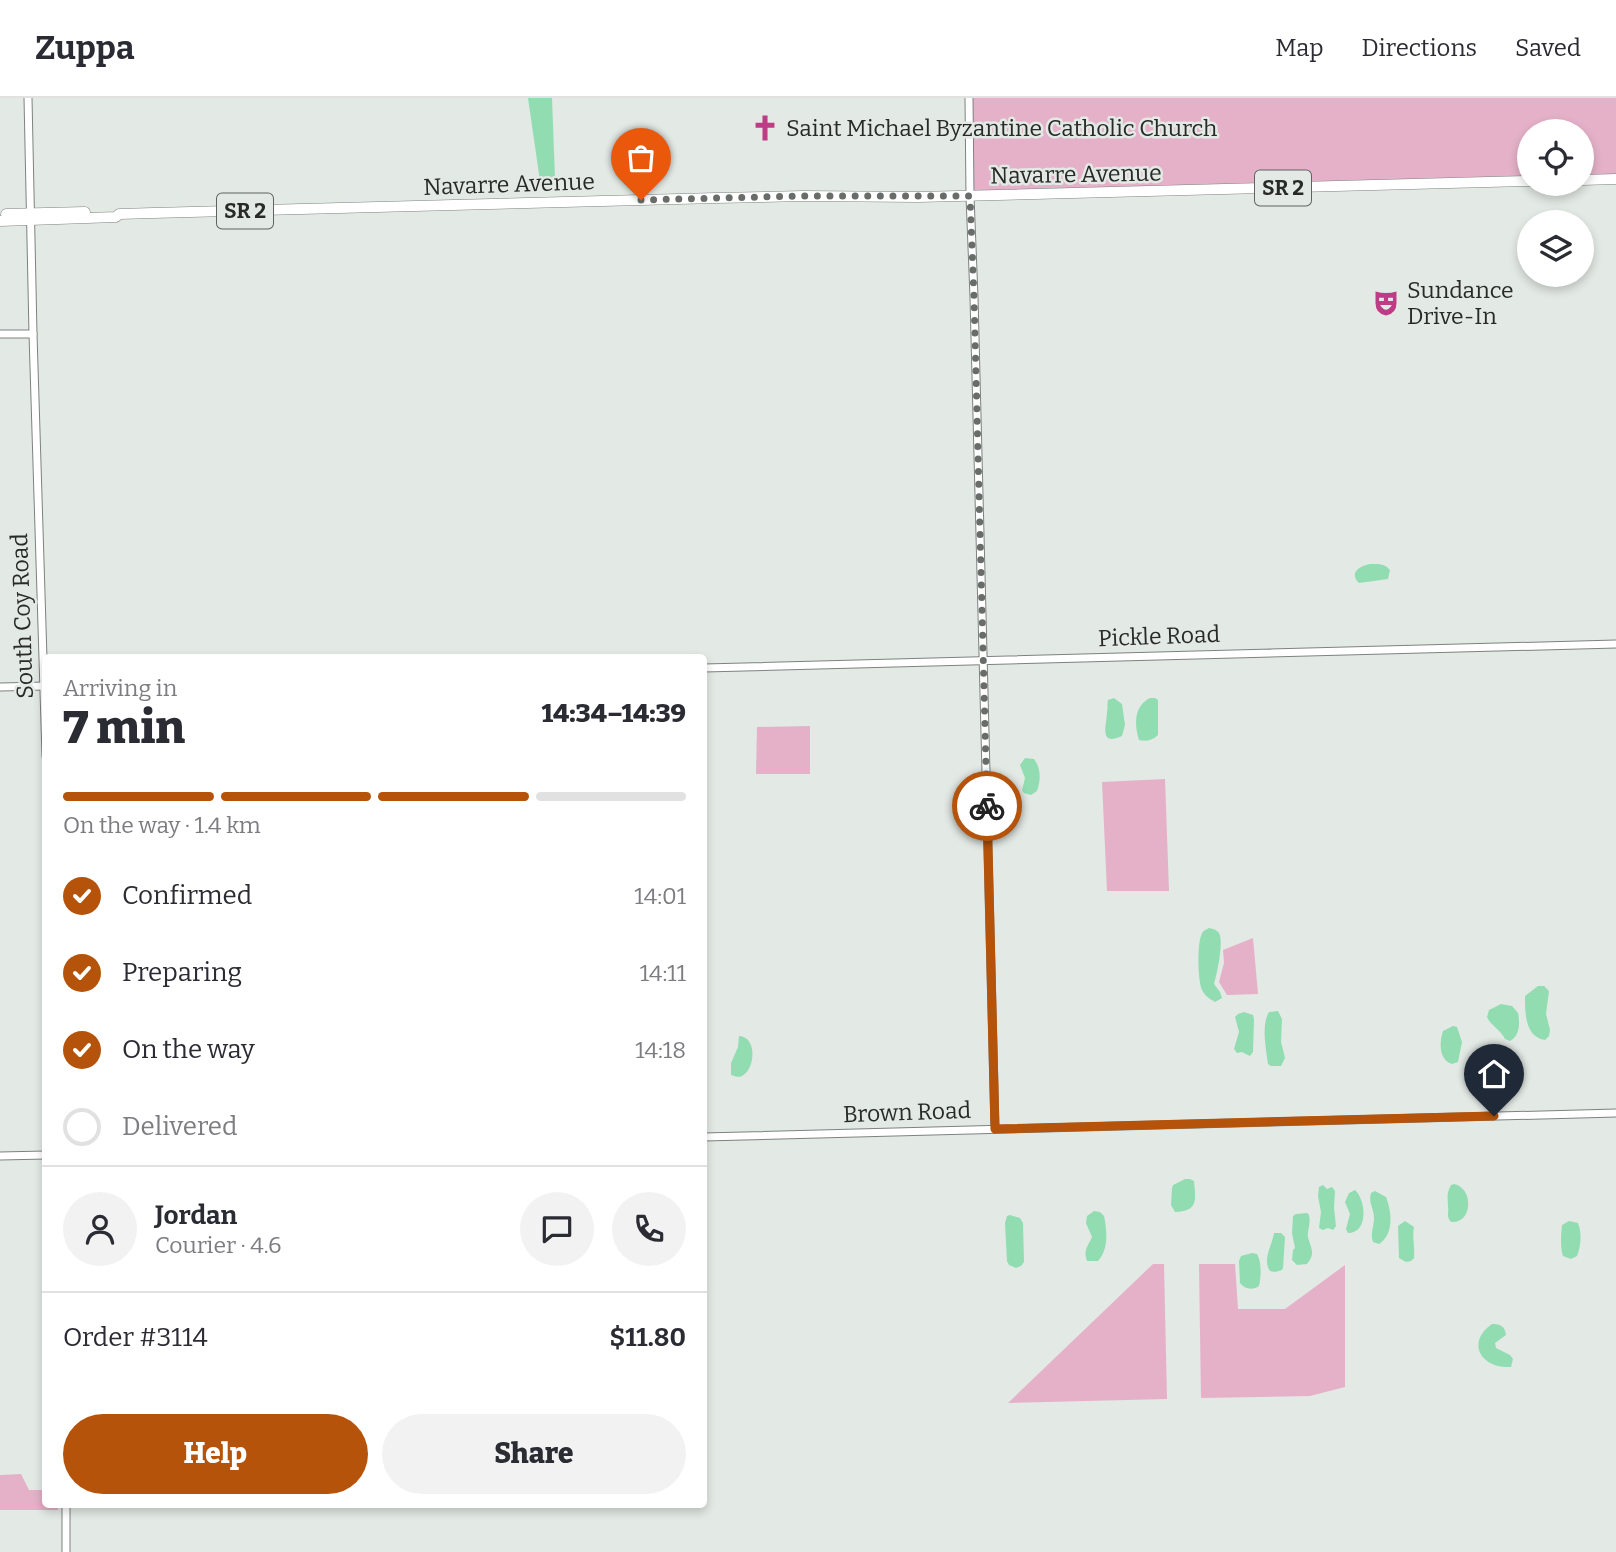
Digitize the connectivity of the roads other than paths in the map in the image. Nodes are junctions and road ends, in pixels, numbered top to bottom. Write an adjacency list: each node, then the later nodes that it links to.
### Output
1 (29, 98): 9 (street, South Coy Road)
2 (969, 98): 6 (street)
3 (1616, 179): 4 (highway)
4 (1594, 180)
5 (1517, 181): 6 (highway, Navarre Avenue / SR 2)
6 (970, 196): 7 (highway, Navarre Avenue / SR 2); 15 (street)
7 (114, 213): 9 (highway, Navarre Avenue / SR 2); 9 (highway, Navarre Avenue / SR 2)
8 (0, 214): 9 (highway, Navarre Avenue / SR 2)
9 (30, 217): 10 (highway, Navarre Avenue / SR 2); 12 (street, South Coy Road)
10 (0, 221)
11 (0, 334): 12 (street)
12 (33, 334): 14 (street, South Coy Road)
13 (1616, 644): 15 (street, Pickle Road)
14 (44, 654)
15 (983, 661): 16 (street, Pickle Road); 20 (street)
16 (707, 668)
17 (42, 686): 18 (street)
18 (0, 687)
19 (1616, 1113): 20 (street, Brown Road)
20 (995, 1129): 21 (street, Brown Road)
21 (707, 1137)
22 (42, 1155): 23 (street)
23 (0, 1156)
24 (66, 1508): 25 (street)
25 (66, 1552)

